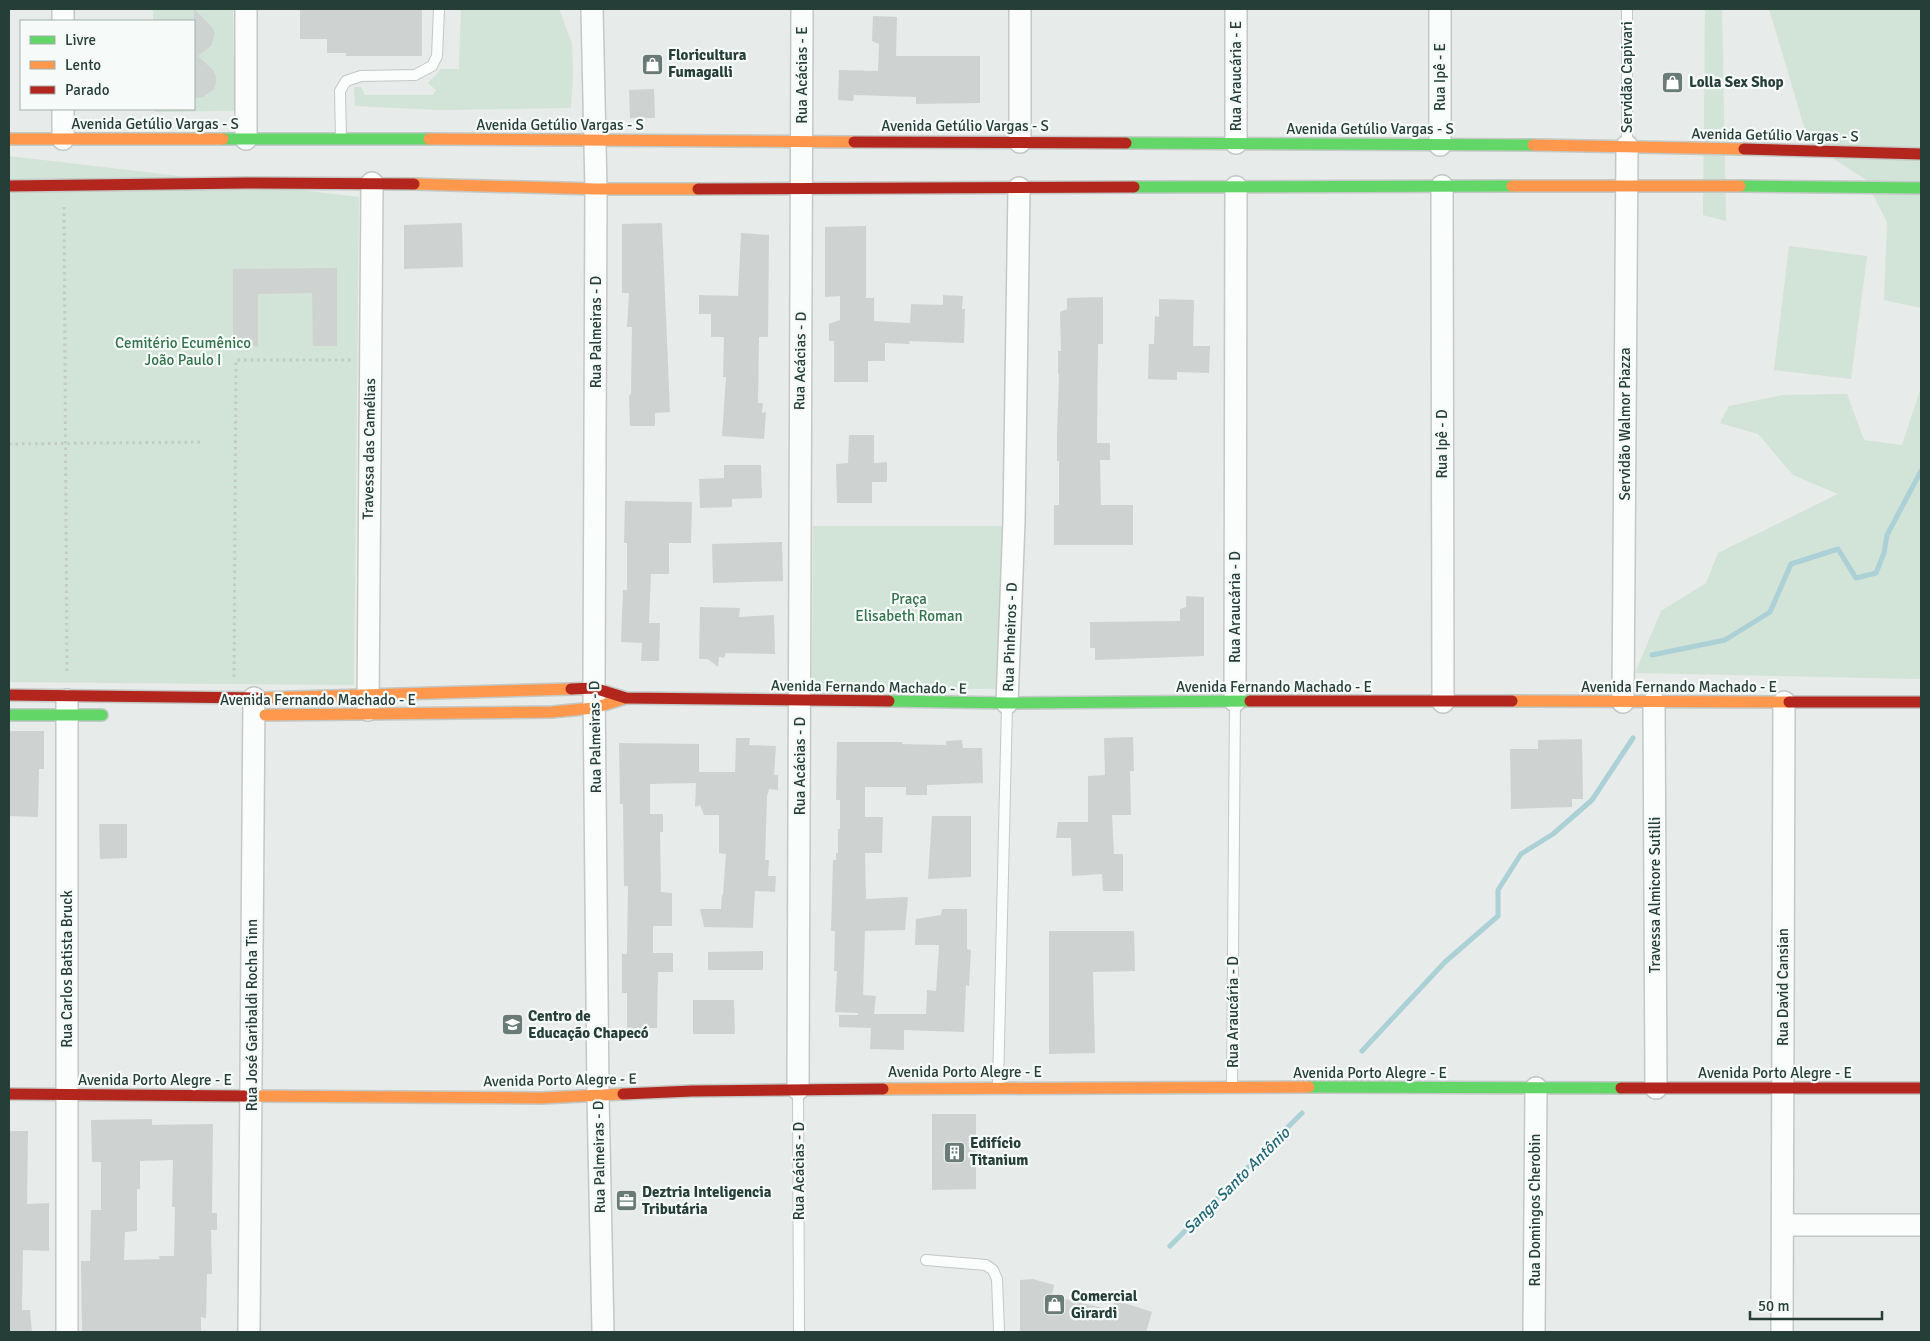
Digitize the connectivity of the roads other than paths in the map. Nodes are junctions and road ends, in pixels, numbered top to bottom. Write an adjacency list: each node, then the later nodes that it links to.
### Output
1 (246, 9): 12 (street)
2 (439, 9): 13 (lane)
3 (592, 9): 15 (street, Rua Palmeiras - D)
4 (802, 9): 14 (street, Rua Acácias - E)
5 (1020, 9): 16 (street)
6 (1236, 9): 17 (street, Rua Araucária - E)
7 (1440, 9): 18 (street, Rua Ipê - E)
8 (1627, 9): 19 (lane, Servidão Capivari)
9 (63, 110): 11 (street)
10 (9, 139): 11 (street, Avenida Getúlio Vargas - S)
11 (63, 139): 12 (street, Avenida Getúlio Vargas - S)
12 (246, 139): 13 (street, Avenida Getúlio Vargas - S)
13 (341, 139): 15 (street, Avenida Getúlio Vargas - S)
14 (802, 140): 15 (street, Avenida Getúlio Vargas - S); 16 (street, Avenida Getúlio Vargas - S); 29 (street, Rua Acácias - D)
15 (596, 141): 28 (street, Rua Palmeiras - D)
16 (1020, 142): 17 (street, Avenida Getúlio Vargas - S)
17 (1236, 143): 18 (street, Avenida Getúlio Vargas - S)
18 (1440, 145): 19 (street, Avenida Getúlio Vargas - S)
19 (1626, 146): 20 (street, Avenida Getúlio Vargas - S); 22 (street, Servidão Walmor Piazza)
20 (1921, 154)
21 (372, 183): 23 (street); 28 (street); 30 (street, Travessa das Camélias)
22 (1626, 185): 24 (street); 27 (street); 37 (street, Servidão Walmor Piazza)
23 (9, 186)
24 (1442, 186): 25 (street); 36 (street, Rua Ipê - D)
25 (1236, 187): 26 (street); 35 (street, Rua Araucária - D)
26 (1019, 188): 29 (street); 41 (street, Rua Pinheiros - D)
27 (1921, 188)
28 (596, 189): 29 (street); 32 (street, Rua Palmeiras - D)
29 (802, 189): 34 (street, Rua Acácias - D)
30 (367, 694): 32 (street, Avenida Fernando Machado - E); 43 (street, Avenida Fernando Machado - E); 46 (street, Travessa das Camélias)
31 (9, 696): 42 (street, Avenida Fernando Machado - E)
32 (594, 698): 33 (street, Avenida Fernando Machado - E); 33 (street, Avenida Fernando Machado - E); 46 (street, Avenida Fernando Machado - E); 57 (street, Rua Palmeiras - D)
33 (626, 698): 34 (street, Avenida Fernando Machado - E)
34 (800, 701): 41 (street, Avenida Fernando Machado - E); 53 (street, Rua Acácias - D)
35 (1235, 701): 36 (street, Avenida Fernando Machado - E); 41 (street, Avenida Fernando Machado - E); 48 (lane, Rua Araucária - D)
36 (1443, 702): 37 (street, Avenida Fernando Machado - E)
37 (1623, 702): 38 (street, Avenida Fernando Machado - E)
38 (1654, 702): 39 (street, Avenida Fernando Machado - E); 50 (street, Travessa Almicore Sutilli)
39 (1784, 702): 40 (street, Avenida Fernando Machado - E); 51 (street, Rua David Cansian)
40 (1921, 702)
41 (1007, 703): 47 (lane, Rua Pinheiros - D)
42 (67, 706): 43 (street, Avenida Fernando Machado - E); 44 (street, Avenida Fernando Machado - E); 45 (street, Avenida Fernando Machado - E); 55 (street, Rua Carlos Batista Bruck)
43 (247, 706): 46 (street, Avenida Fernando Machado - E); 56 (street, Rua José Garibaldi Rocha Tinn)
44 (9, 715)
45 (116, 715)
46 (368, 716)
47 (998, 1087): 48 (street, Avenida Porto Alegre - E); 53 (street, Avenida Porto Alegre - E)
48 (1232, 1087): 49 (street, Avenida Porto Alegre - E)
49 (1536, 1088): 50 (street, Avenida Porto Alegre - E); 66 (street, Rua Domingos Cherobin)
50 (1656, 1088): 51 (street, Avenida Porto Alegre - E)
51 (1783, 1088): 52 (street, Avenida Porto Alegre - E); 59 (street, Rua David Cansian)
52 (1921, 1088)
53 (798, 1089): 57 (street, Avenida Porto Alegre - E); 64 (lane, Rua Acácias - D)
54 (9, 1094): 55 (street, Avenida Porto Alegre - E)
55 (66, 1094): 56 (street, Avenida Porto Alegre - E); 61 (street, Rua Carlos Batista Bruck)
56 (251, 1096): 57 (street, Avenida Porto Alegre - E); 62 (street, Rua José Garibaldi Rocha Tinn)
57 (598, 1096): 63 (street, Rua Palmeiras - D)
58 (1921, 1225): 59 (street)
59 (1783, 1226): 67 (street, Rua David Cansian)
60 (926, 1260): 65 (lane)
61 (67, 1332)
62 (249, 1332)
63 (603, 1332)
64 (799, 1332)
65 (999, 1332)
66 (1534, 1332)
67 (1782, 1332)

